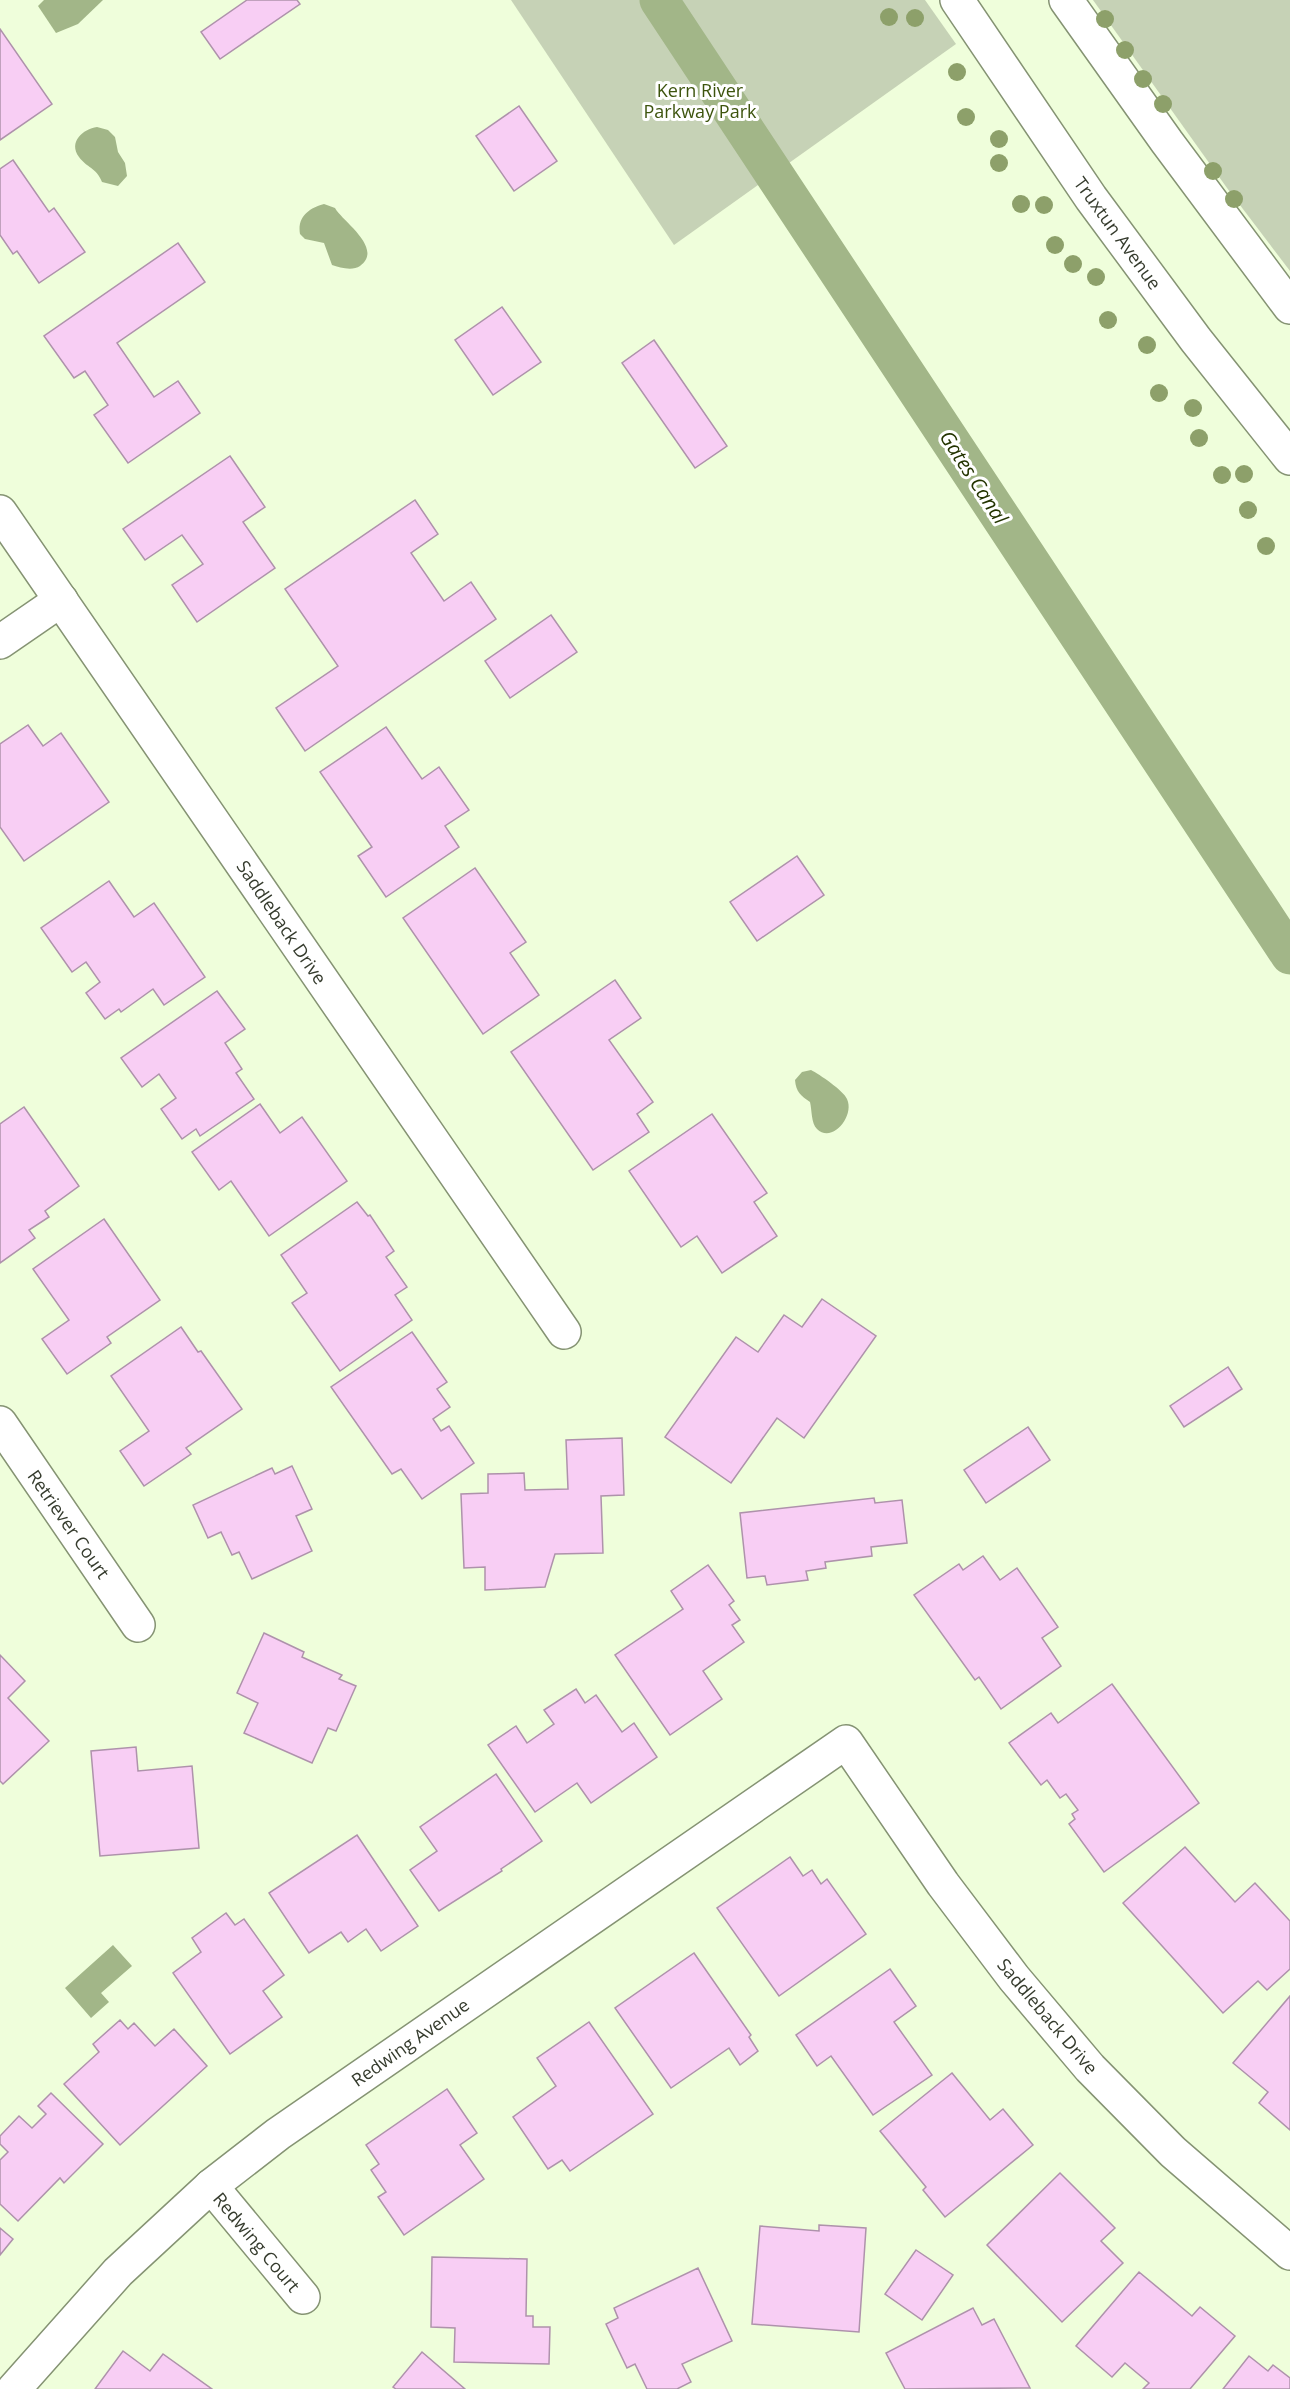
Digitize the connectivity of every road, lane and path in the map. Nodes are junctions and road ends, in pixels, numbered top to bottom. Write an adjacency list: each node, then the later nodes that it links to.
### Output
1 (957, 0): 4 (street, Truxtun Avenue)
2 (1066, 0): 3 (street)
3 (1290, 307)
4 (1290, 458)
5 (0, 512): 6 (street, Saddleback Drive)
6 (61, 600): 7 (street); 8 (street, Saddleback Drive)
7 (0, 642)
8 (564, 1332)
9 (0, 1423): 10 (street, Retriever Court)
10 (138, 1624)
11 (846, 1742): 12 (street, Redwing Avenue); 13 (street, Saddleback Drive)
12 (211, 2186): 14 (street, Redwing Court); 15 (street, Redwing Avenue)
13 (1290, 2253)
14 (303, 2298)
15 (14, 2389)

